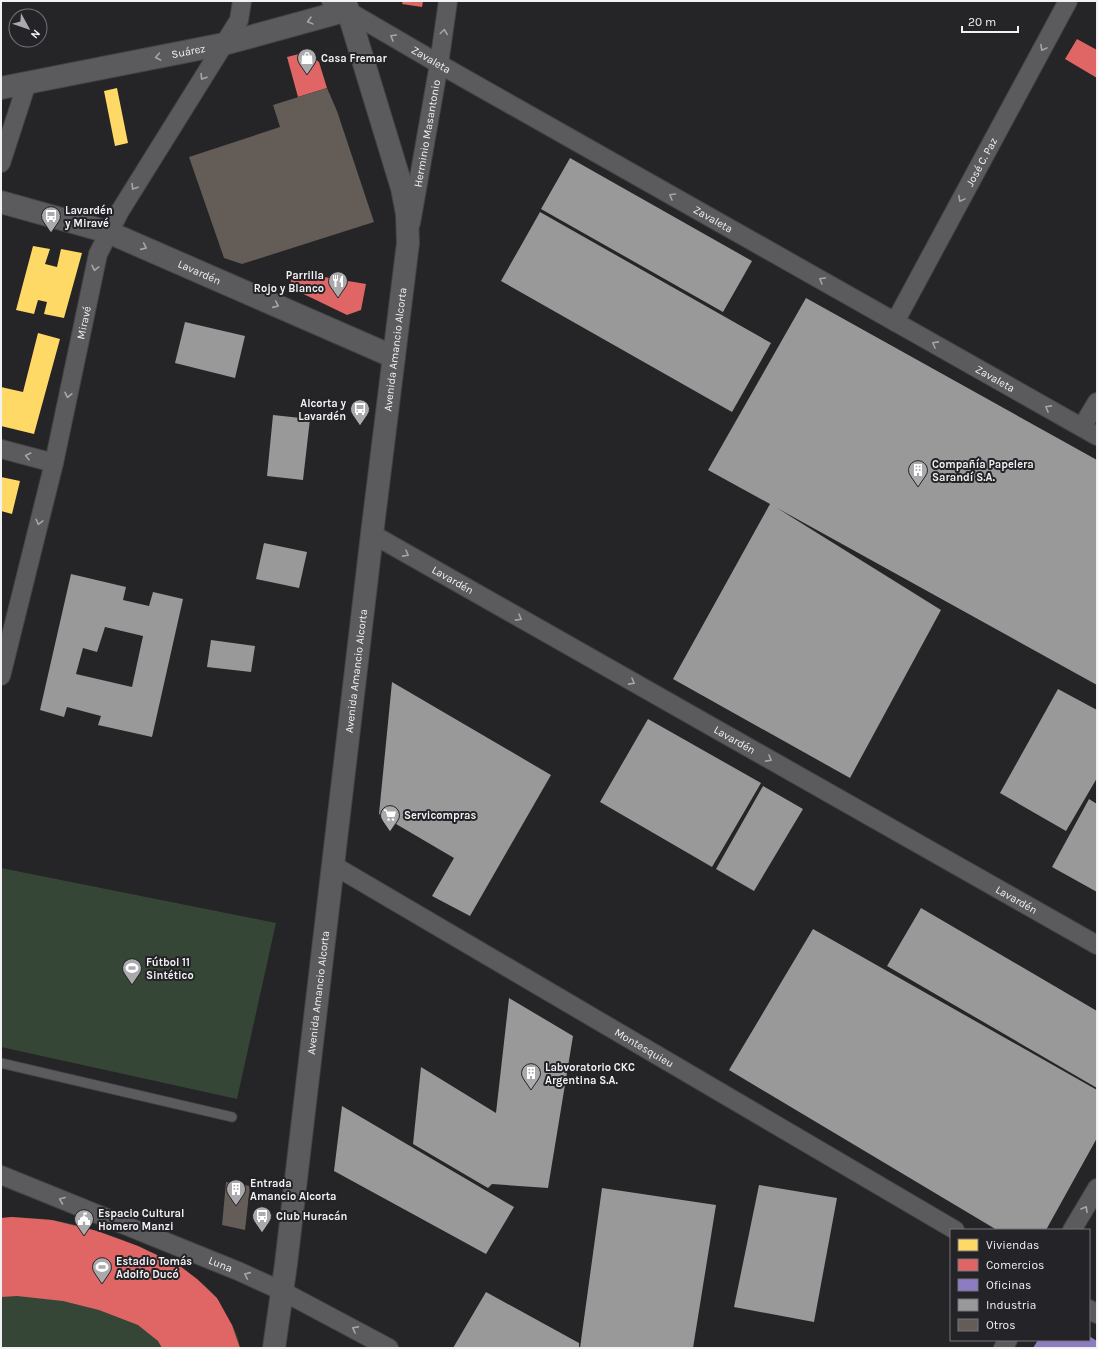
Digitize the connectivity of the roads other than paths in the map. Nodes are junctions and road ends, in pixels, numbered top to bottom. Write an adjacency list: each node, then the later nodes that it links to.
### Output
1 (242, 1): 5 (street, Miravé)
2 (448, 1): 6 (street, Herminio Masantonio, one-way to 2)
3 (1068, 1): 13 (street, José C. Paz, one-way to 13)
4 (341, 4): 5 (main road, Suárez, one-way to 5); 6 (street, Zavaleta, one-way to 4); 12 (main road, Avenida Amancio Alcorta)
5 (224, 44): 7 (main road, Suárez, one-way to 7); 11 (street, Miravé, one-way to 11)
6 (439, 64): 12 (street, Herminio Masantonio); 13 (street, Zavaleta, one-way to 6)
7 (27, 83): 8 (main road, Suárez); 9 (street)
8 (1, 88)
9 (1, 163)
10 (1, 202): 11 (main road, Lavardén)
11 (108, 232): 14 (main road, Lavardén, one-way to 14); 18 (street, Miravé, one-way to 18)
12 (408, 243): 14 (main road, Avenida Amancio Alcorta)
13 (895, 322): 16 (street, Zavaleta, one-way to 13)
14 (394, 356): 19 (main road, Avenida Amancio Alcorta)
15 (1097, 402): 16 (street)
16 (1090, 431)
17 (1, 449): 18 (street, one-way to 17)
18 (54, 462): 20 (street, Miravé, one-way to 20)
19 (372, 534): 21 (main road, Avenida Amancio Alcorta); 22 (street, Lavardén, one-way to 22)
20 (1, 676)
21 (333, 865): 27 (street, Montesquieu); 29 (main road, Avenida Amancio Alcorta)
22 (1097, 945)
23 (1, 1063): 24 (lane)
24 (232, 1117)
25 (1, 1175): 29 (street, Luna, one-way to 25)
26 (1097, 1188): 28 (street, one-way to 26)
27 (953, 1229)
28 (1073, 1229)
29 (282, 1291): 30 (main road, Avenida Amancio Alcorta); 31 (street, Luna, one-way to 29)
30 (274, 1348)
31 (389, 1348)

